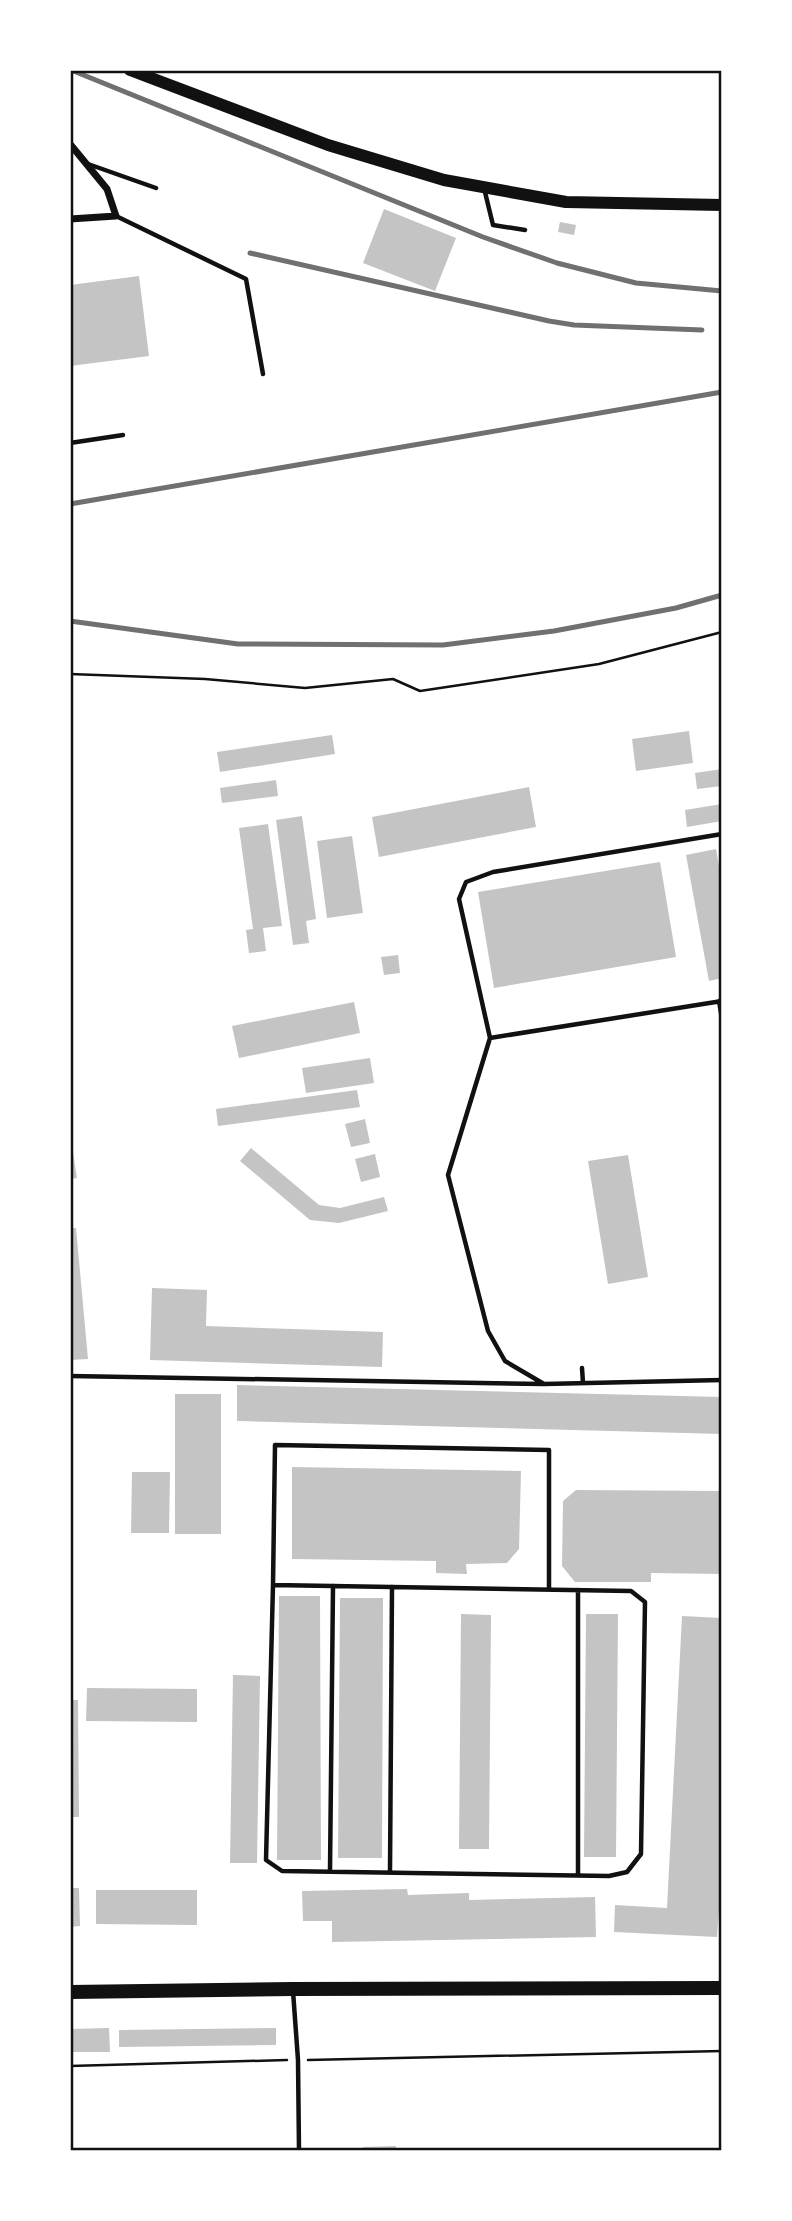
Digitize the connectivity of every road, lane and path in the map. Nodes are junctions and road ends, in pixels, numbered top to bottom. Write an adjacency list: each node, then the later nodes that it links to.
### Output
1 (130, 70): 4 (main road)
2 (70, 144): 3 (street)
3 (85, 163): 5 (lane); 7 (street)
4 (483, 187): 6 (main road); 9 (lane)
5 (156, 188)
6 (722, 205)
7 (116, 216): 8 (street); 10 (lane)
8 (70, 219)
9 (525, 230)
10 (263, 374)
11 (123, 435): 12 (lane)
12 (70, 443)
13 (722, 632): 14 (path)
14 (70, 674)
15 (722, 834): 18 (lane)
16 (720, 1001): 17 (lane); 18 (lane)
17 (722, 1020)
18 (490, 1038): 23 (lane)
19 (582, 1368): 22 (lane)
20 (70, 1376): 23 (lane)
21 (722, 1380): 22 (lane)
22 (583, 1383): 23 (lane)
23 (544, 1384)
24 (273, 1585): 25 (lane); 27 (lane); 29 (lane)
25 (332, 1586): 26 (lane); 29 (lane)
26 (392, 1587): 27 (lane); 30 (lane)
27 (549, 1589): 28 (lane)
28 (578, 1590): 31 (lane); 31 (lane)
29 (330, 1871): 30 (lane)
30 (390, 1872): 31 (lane)
31 (578, 1875)
32 (722, 1987): 33 (main road)
33 (293, 1989): 34 (main road); 36 (lane)
34 (70, 1992)
35 (722, 2051): 36 (path)
36 (298, 2060): 37 (path); 38 (lane)
37 (70, 2066)
38 (299, 2151)

